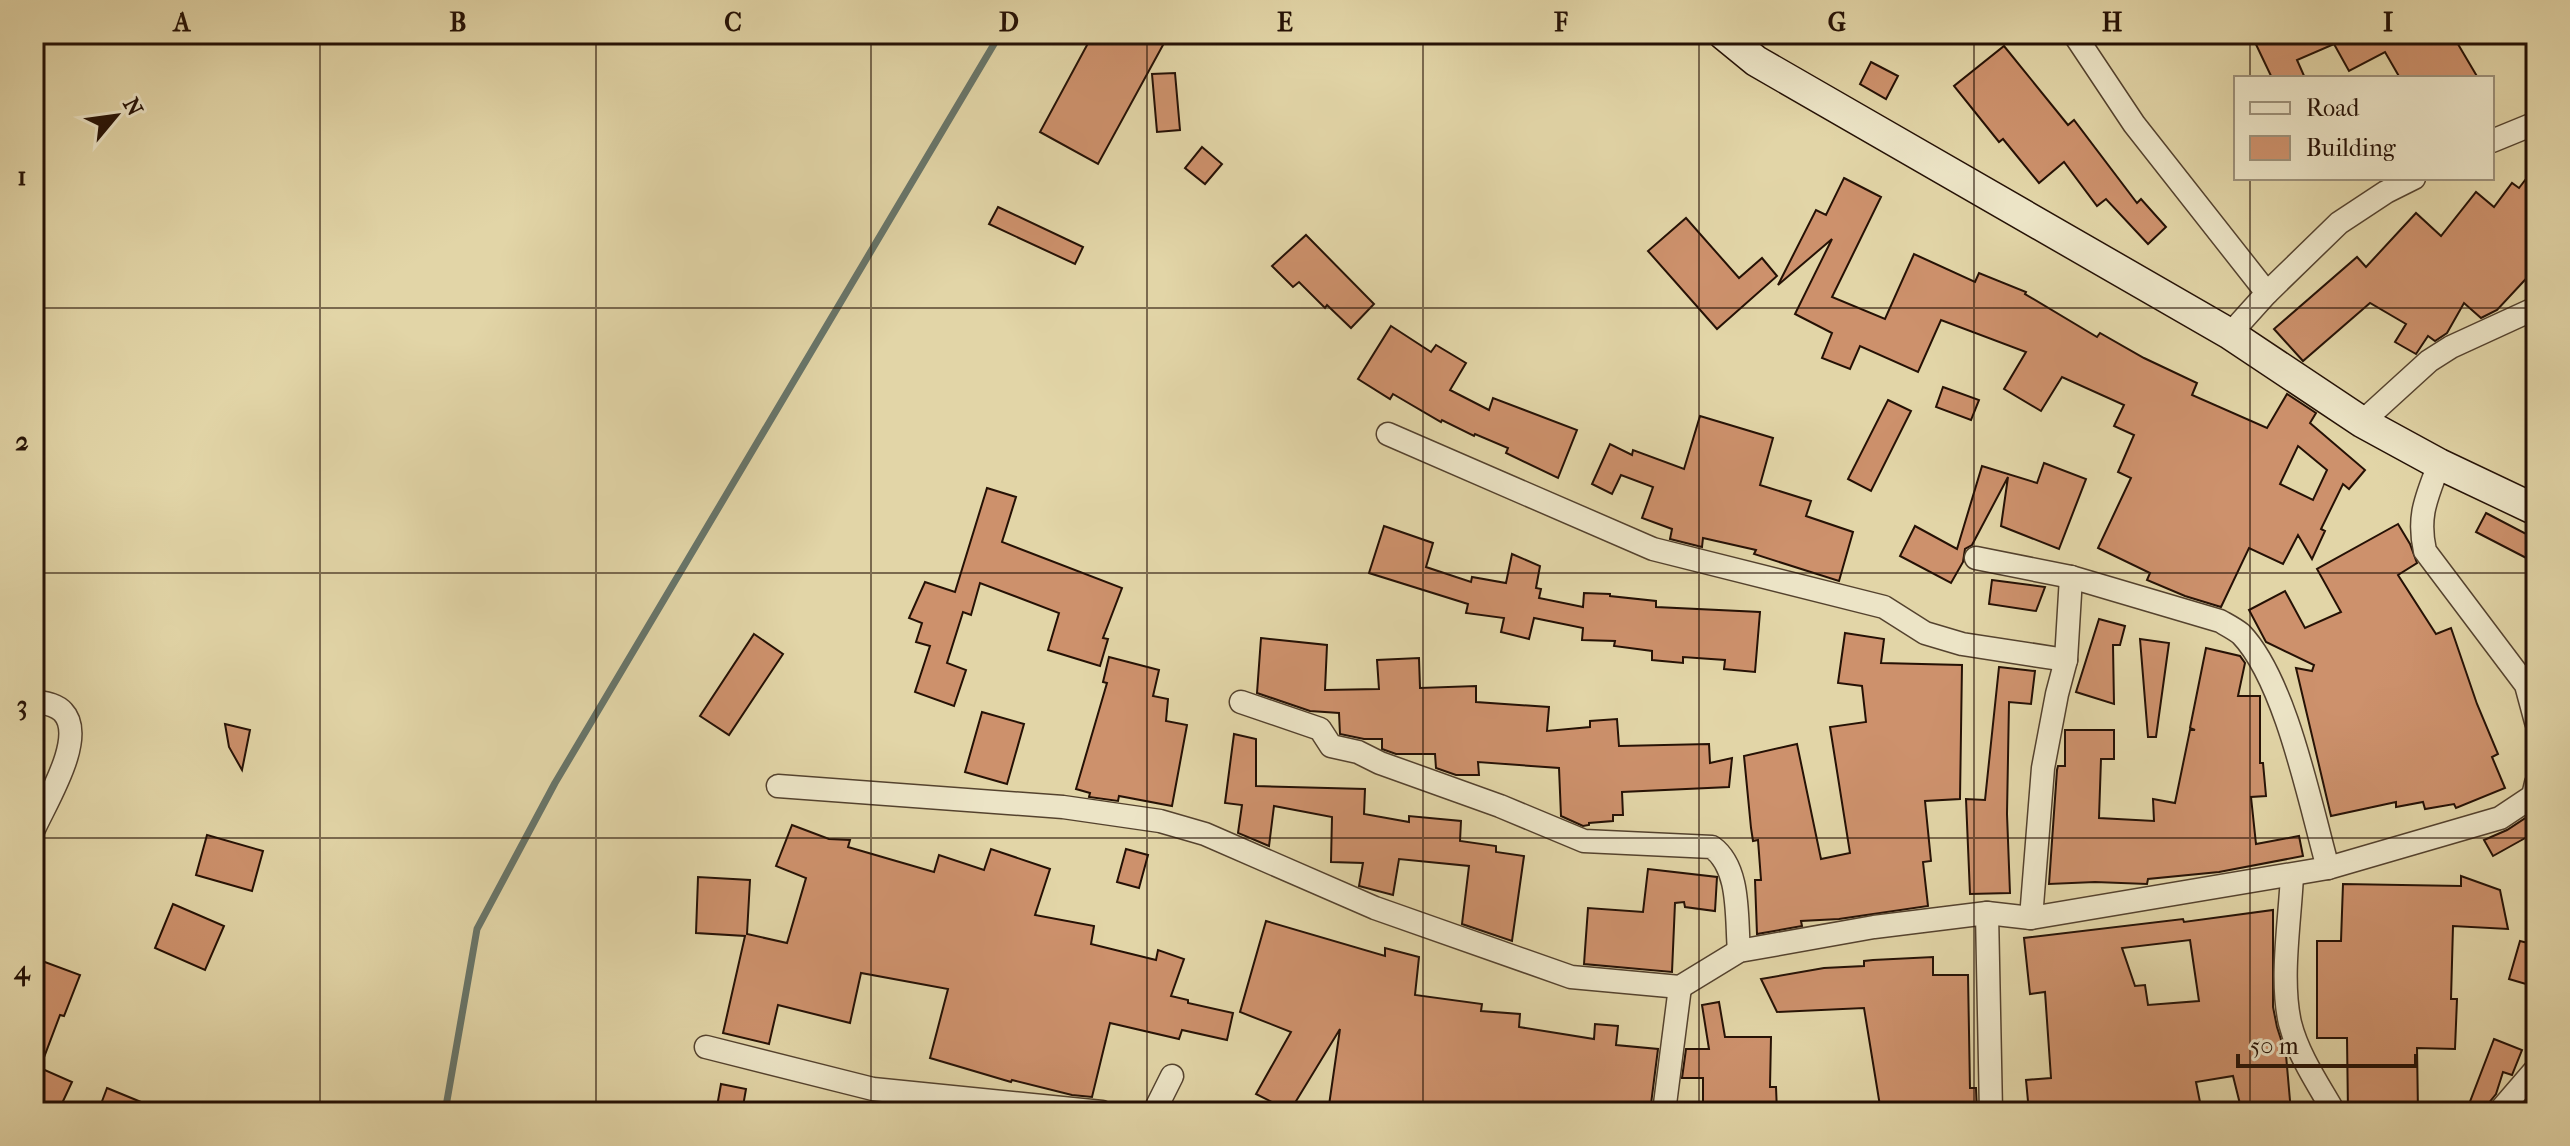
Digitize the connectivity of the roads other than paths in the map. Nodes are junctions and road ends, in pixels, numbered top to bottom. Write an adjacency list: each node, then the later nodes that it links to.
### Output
1 (1723, 34): 8 (main road)
2 (2074, 34): 6 (street)
3 (2536, 123): 4 (street)
4 (2494, 140)
5 (2410, 180): 6 (street)
6 (2267, 293): 8 (street)
7 (2536, 308): 9 (street)
8 (2230, 334): 9 (main road)
9 (2362, 422): 11 (main road)
10 (1388, 434): 15 (street)
11 (2439, 464): 12 (main road); 18 (street)
12 (2536, 510)
13 (1976, 558): 14 (street)
14 (2071, 577): 15 (street); 22 (street)
15 (2066, 660): 25 (street)
16 (34, 701): 21 (street)
17 (1241, 702): 26 (street)
18 (2536, 722)
19 (2536, 783): 22 (street)
20 (778, 786): 27 (street)
21 (34, 829)
22 (2328, 868): 23 (street)
23 (2292, 875): 25 (street); 35 (street)
24 (1987, 913): 25 (street); 26 (street); 34 (street)
25 (2031, 918)
26 (1739, 951): 27 (street)
27 (1680, 987): 33 (street)
28 (706, 1047): 31 (street)
29 (2536, 1069): 36 (street)
30 (1172, 1076): 32 (street)
31 (1102, 1112)
32 (1154, 1112)
33 (1664, 1112)
34 (1991, 1112)
35 (2334, 1112)
36 (2499, 1112)

